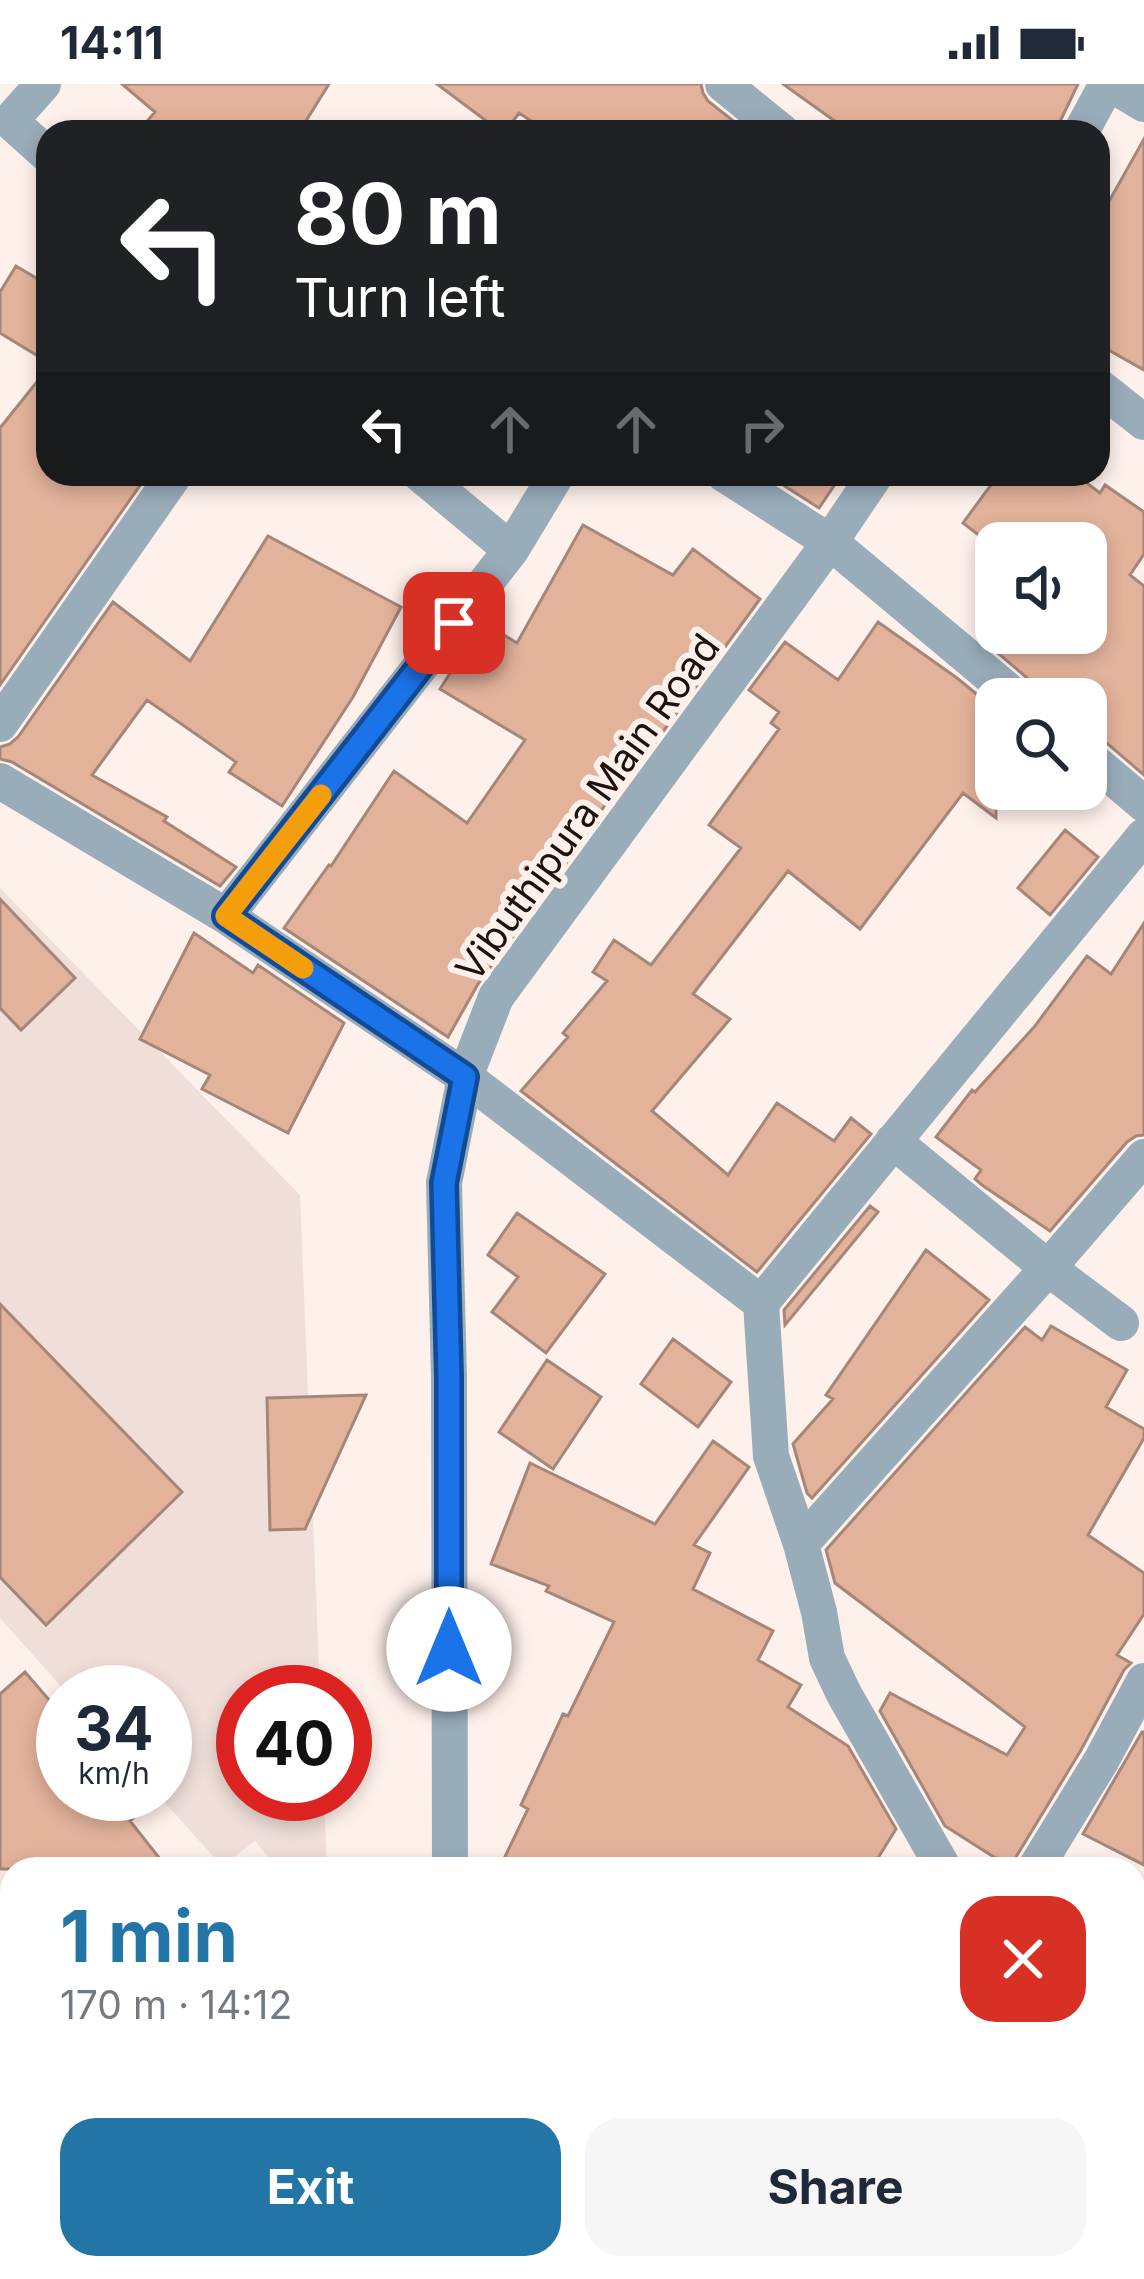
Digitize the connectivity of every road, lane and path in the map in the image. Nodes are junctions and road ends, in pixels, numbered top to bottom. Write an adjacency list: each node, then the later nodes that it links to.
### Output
1 (43, 84): 7 (street)
2 (723, 84): 5 (street)
3 (1109, 84): 4 (street); 6 (street)
4 (1144, 104)
5 (762, 120)
6 (1088, 120)
7 (36, 145)
8 (1110, 395): 9 (street)
9 (1144, 422)
10 (167, 486): 18 (street)
11 (434, 486): 16 (street)
12 (550, 486): 16 (street)
13 (743, 486): 15 (street)
14 (868, 486): 15 (street, Vibuthipura Main Road)
15 (830, 542): 17 (street); 24 (street, Vibuthipura Main Road)
16 (511, 550): 23 (street)
17 (993, 678)
18 (0, 724)
19 (1107, 773): 21 (street)
20 (0, 781): 23 (street)
21 (1144, 804)
22 (1144, 836): 25 (street)
23 (226, 916): 24 (street)
24 (465, 1077): 28 (street); 32 (street, Vibuthipura Main Road)
25 (893, 1141): 27 (street); 28 (street)
26 (1144, 1156): 27 (street)
27 (1048, 1268): 29 (street); 30 (street)
28 (761, 1303): 30 (street)
29 (1121, 1323)
30 (801, 1544): 33 (street)
31 (1144, 1682): 34 (street)
32 (450, 1857)
33 (937, 1857)
34 (1042, 1857)

